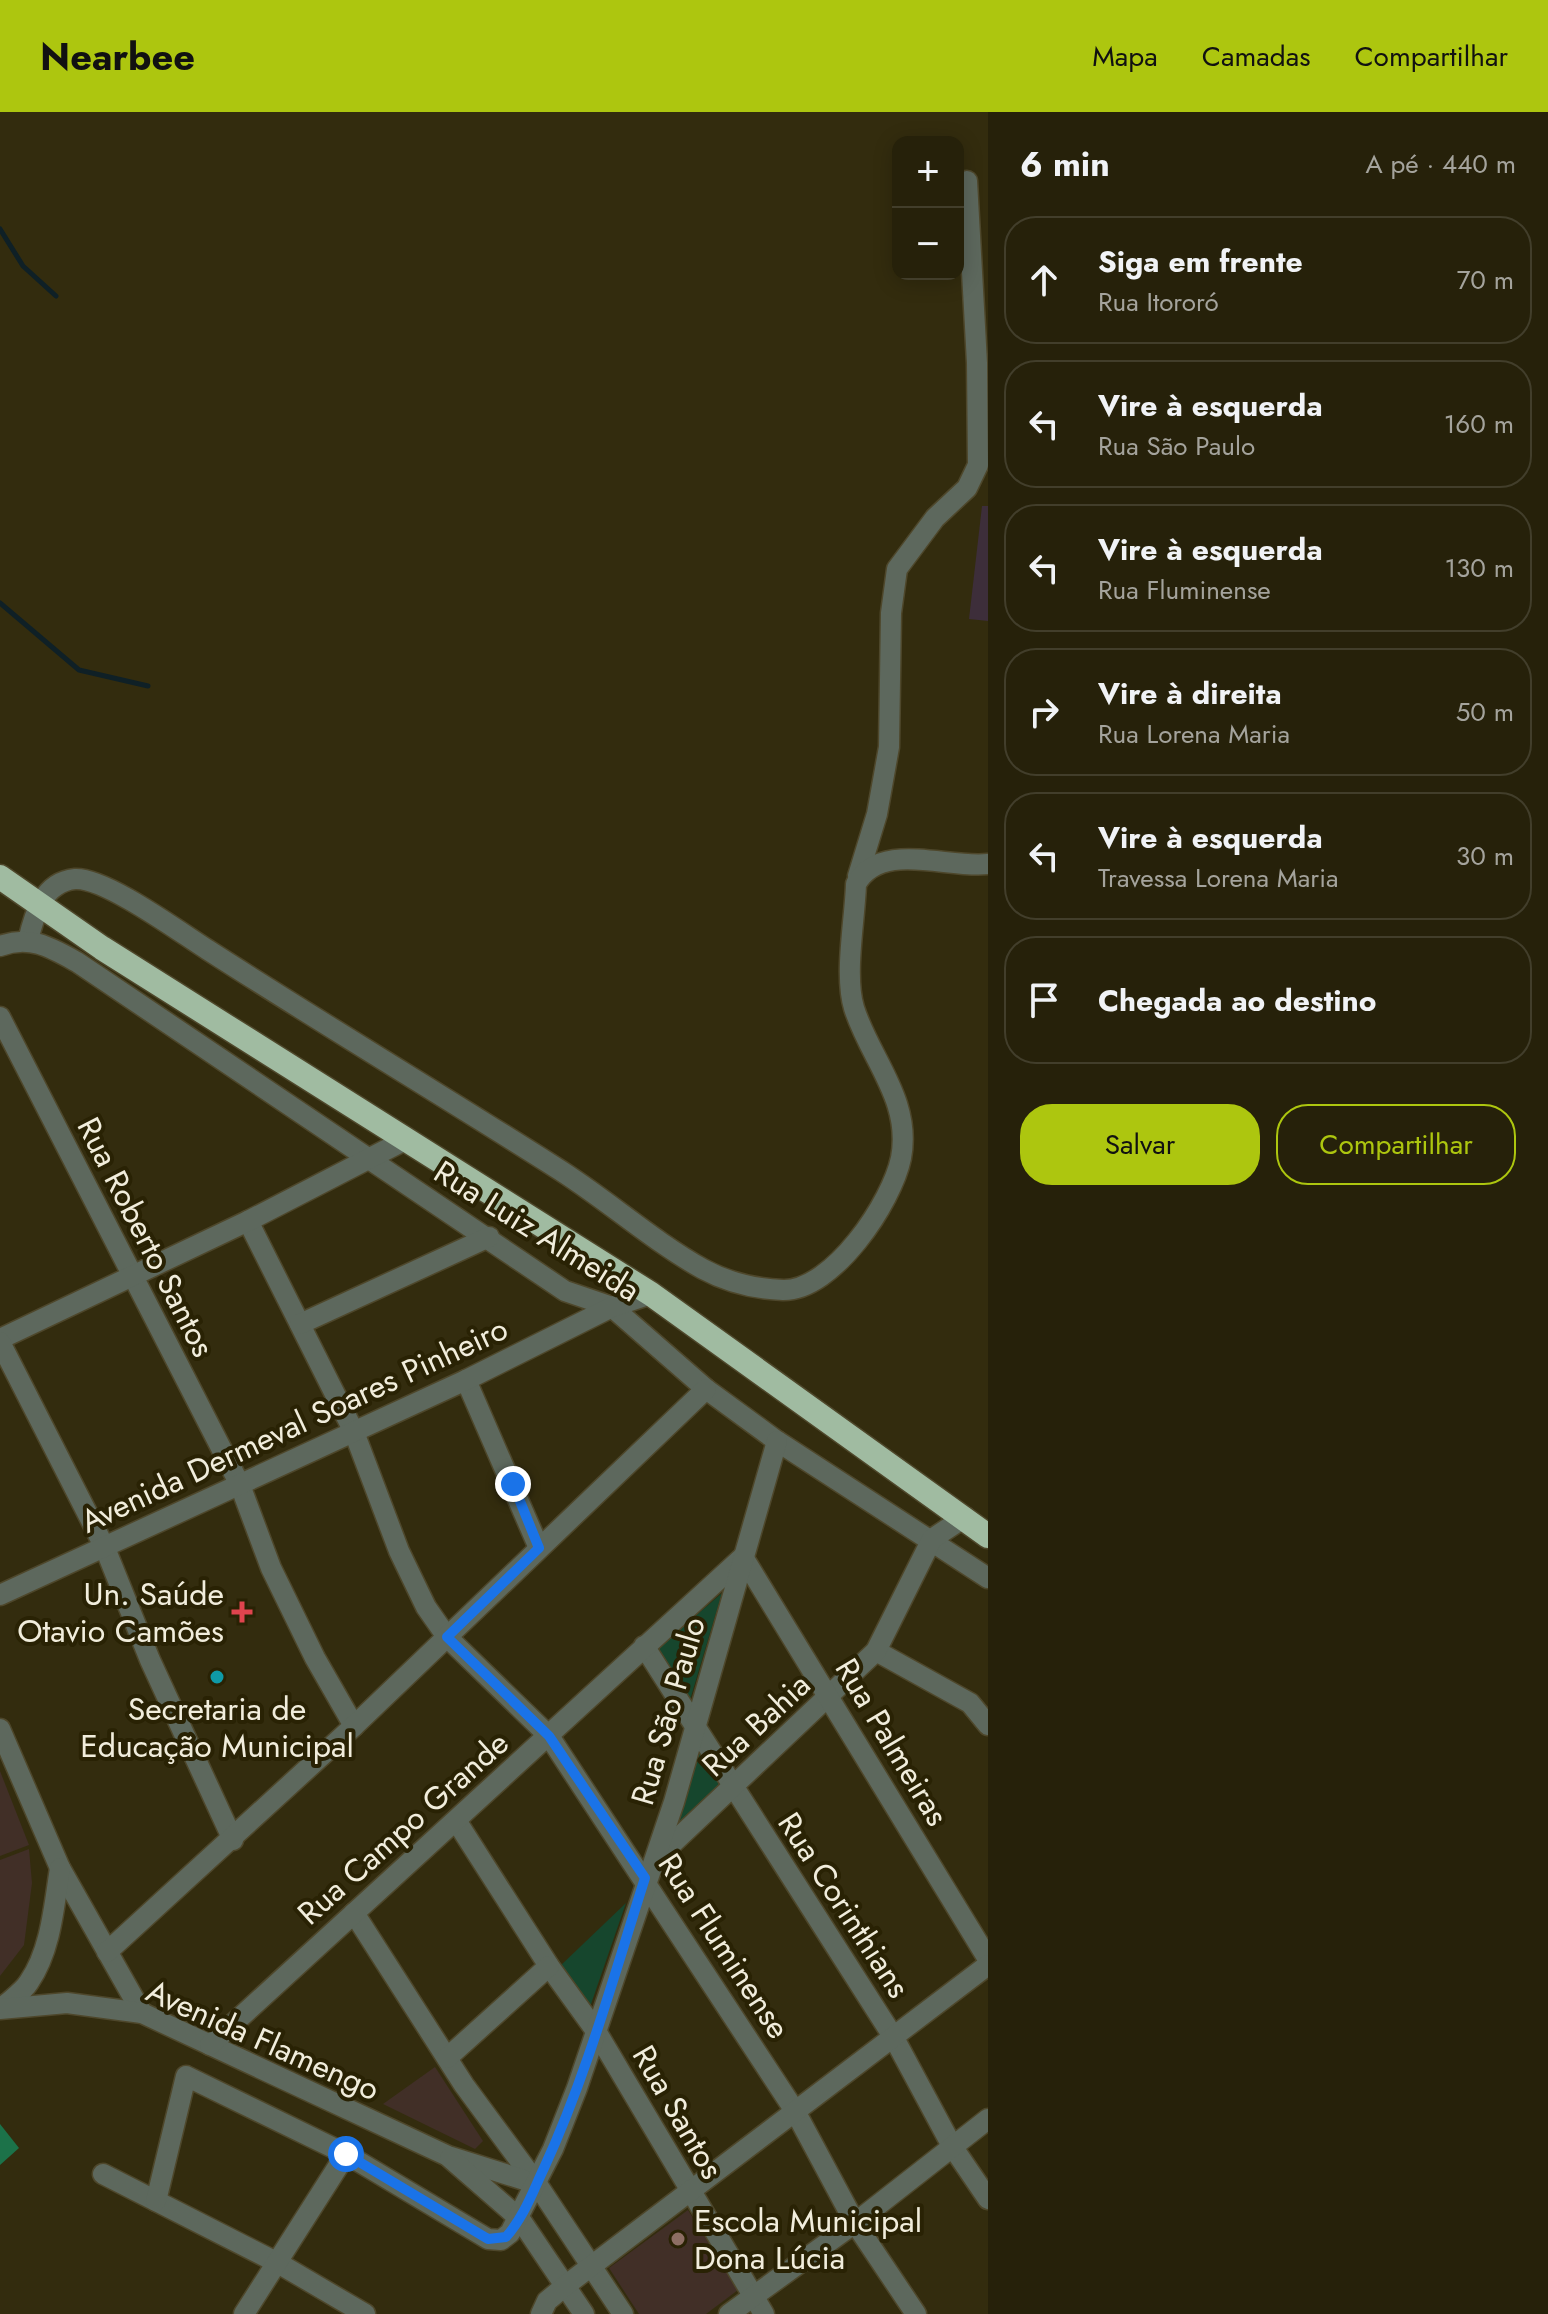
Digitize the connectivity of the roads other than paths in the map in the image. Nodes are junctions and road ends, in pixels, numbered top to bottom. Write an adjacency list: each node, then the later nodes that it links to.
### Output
1 (967, 181): 4 (street)
2 (988, 864): 4 (street)
3 (0, 877): 5 (highway)
4 (856, 884): 5 (street)
5 (38, 904): 6 (street); 9 (highway)
6 (28, 941): 7 (street); 10 (street, Rua Luiz Almeida)
7 (0, 946)
8 (0, 1017): 13 (street, Rua Roberto Santos)
9 (407, 1139): 10 (street); 14 (highway)
10 (368, 1161): 11 (street); 12 (street, Rua Luiz Almeida)
11 (248, 1221): 13 (street); 16 (street, Rua Fluminense)
12 (489, 1237): 15 (street, Rua Luiz Almeida); 16 (street)
13 (131, 1274): 17 (street); 22 (street, Rua Roberto Santos)
14 (651, 1294): 15 (street, Avenida Dermeval Soares Pinheiro); 23 (highway)
15 (612, 1307): 18 (street, Avenida Dermeval Soares Pinheiro); 19 (street, Rua Luiz Almeida)
16 (300, 1324): 20 (street, Rua Fluminense)
17 (0, 1341): 26 (street)
18 (466, 1380): 20 (street, Avenida Dermeval Soares Pinheiro); 27 (street)
19 (706, 1389): 21 (street, Rua Luiz Almeida); 27 (street)
20 (354, 1432): 22 (street, Avenida Dermeval Soares Pinheiro); 31 (street, Rua Fluminense)
21 (777, 1441): 25 (street, Rua Luiz Almeida); 28 (street, Rua São Paulo)
22 (240, 1485): 26 (street, Avenida Dermeval Soares Pinheiro); 36 (street, Rua Roberto Santos)
23 (965, 1517): 24 (highway); 25 (street)
24 (988, 1536)
25 (932, 1539): 29 (street, Rua Luiz Almeida); 33 (street, Rua Bahia)
26 (105, 1548): 30 (street, Avenida Dermeval Soares Pinheiro); 42 (street)
27 (539, 1548): 31 (street)
28 (743, 1557): 32 (street, Rua Campo Grande); 34 (street, Rua Palmeiras); 38 (street, Rua São Paulo)
29 (988, 1578)
30 (0, 1595)
31 (447, 1637): 36 (street); 39 (street, Rua Fluminense)
32 (644, 1646): 38 (street, Rua Corinthians); 39 (street, Rua Campo Grande)
33 (876, 1651): 34 (street, Rua Bahia); 35 (street)
34 (830, 1696): 40 (street, Rua Bahia); 47 (street, Rua Palmeiras)
35 (988, 1725)
36 (354, 1726): 42 (street)
37 (0, 1729): 43 (street)
38 (695, 1730): 40 (street, Rua Corinthians); 44 (street, Rua São Paulo)
39 (549, 1736): 41 (street, Rua Campo Grande); 44 (street, Rua Fluminense)
40 (734, 1788): 44 (street, Rua Bahia); 52 (street, Rua Corinthians)
41 (457, 1822): 45 (street, Rua Campo Grande); 48 (street, Rua Santos)
42 (233, 1840): 46 (street)
43 (60, 1868): 46 (street); 49 (street)
44 (650, 1869): 51 (street, Rua São Paulo); 55 (street, Rua Fluminense)
45 (354, 1913): 53 (street, Rua Campo Grande); 54 (street)
46 (107, 1952): 50 (street)
47 (988, 1962): 52 (street)
48 (549, 1966): 51 (street, Rua Santos); 54 (street)
49 (1, 2008): 50 (street, Avenida Flamengo)
50 (142, 2013): 53 (street, Avenida Flamengo)
51 (596, 2031): 61 (street, Rua São Paulo); 62 (street, Rua Santos)
52 (894, 2038): 55 (street); 57 (street, Rua Corinthians)
53 (210, 2045): 59 (street, Avenida Flamengo)
54 (447, 2058): 61 (street)
55 (795, 2111): 62 (street); 66 (street, Rua Fluminense)
56 (988, 2119): 57 (street)
57 (952, 2146): 63 (street, Rua Corinthians); 66 (street)
58 (346, 2154): 64 (street); 65 (street); 67 (street)
59 (448, 2156): 61 (street, Avenida Flamengo); 65 (street, Avenida Flamengo)
60 (103, 2174): 64 (street)
61 (537, 2184): 65 (street, Rua São Paulo); 68 (street)
62 (690, 2194): 68 (street); 70 (street, Rua Santos)
63 (988, 2199)
64 (156, 2201): 67 (street)
65 (520, 2219): 69 (street, Avenida Flamengo)
66 (855, 2223): 70 (street); 77 (street, Rua Fluminense)
67 (278, 2263): 71 (street); 72 (street)
68 (594, 2267): 69 (street); 75 (street)
69 (565, 2286): 73 (street); 74 (street, Avenida Flamengo)
70 (758, 2305): 76 (street)
71 (244, 2314)
72 (365, 2314)
73 (541, 2314)
74 (584, 2314)
75 (623, 2314)
76 (729, 2314)
77 (916, 2314)

